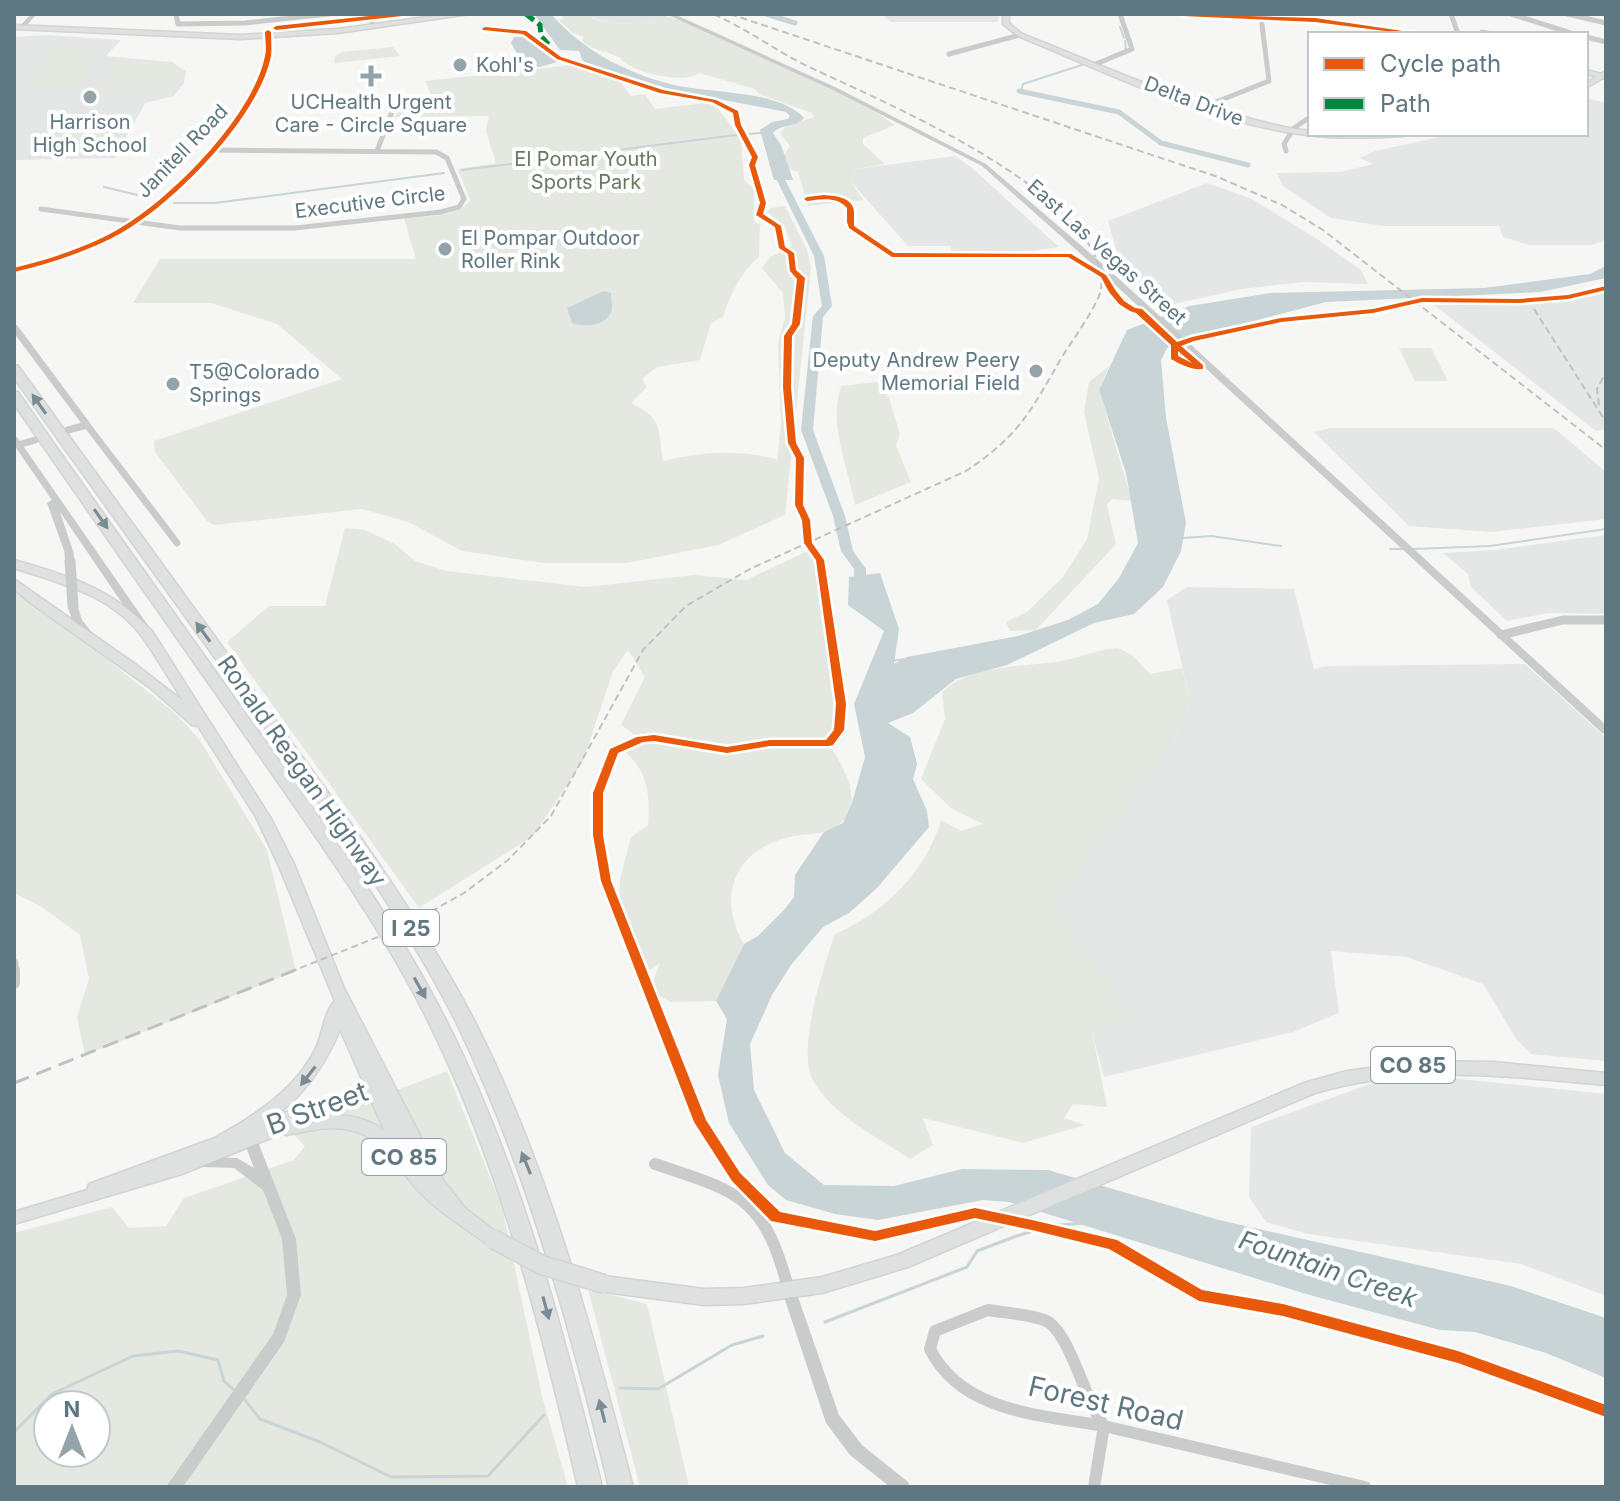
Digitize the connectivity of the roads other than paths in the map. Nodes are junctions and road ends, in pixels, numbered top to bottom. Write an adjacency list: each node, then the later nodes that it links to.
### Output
1 (34, 14): 21 (street)
2 (176, 14): 20 (street)
3 (213, 14): 20 (street)
4 (250, 14): 18 (street)
5 (326, 14): 15 (street)
6 (366, 14): 22 (street)
7 (431, 14): 22 (main road)
8 (466, 14): 22 (main road)
9 (669, 14): 55 (street, East Las Vegas Street)
10 (1006, 14): 25 (main road)
11 (1120, 14): 28 (street)
12 (1183, 14): 16 (main road)
13 (1511, 14): 24 (street)
14 (1567, 14): 19 (street)
15 (289, 16): 17 (street)
16 (1261, 17): 23 (main road); 30 (street)
17 (271, 20): 18 (street); 26 (street, Janitell Road)
18 (253, 22): 20 (street)
19 (1606, 23)
20 (216, 24)
21 (19, 25): 26 (main road)
22 (372, 25): 26 (main road); 26 (main road)
23 (1401, 32)
24 (1565, 32)
25 (1020, 35): 27 (street); 28 (main road, Delta Drive)
26 (268, 37): 36 (street, Janitell Road)
27 (949, 54)
28 (1096, 64): 30 (main road, Delta Drive)
29 (395, 104): 37 (street)
30 (1206, 106): 32 (main road, Delta Drive)
31 (1308, 118): 32 (street)
32 (1291, 132): 33 (main road, Delta Drive); 38 (street)
33 (1308, 133)
34 (1341, 136): 35 (main road, Delta Drive)
35 (1370, 136)
36 (211, 150): 37 (street, Executive Circle); 40 (street, Janitell Road)
37 (377, 151): 40 (street, Executive Circle)
38 (1286, 151)
39 (41, 209): 40 (street, Executive Circle)
40 (133, 223): 41 (street, Janitell Road)
41 (14, 270)
42 (14, 327): 45 (street)
43 (14, 369): 47 (highway, I 25, one-way to 43)
44 (14, 395): 47 (highway, I 25)
45 (87, 425): 47 (street); 50 (street)
46 (35, 440): 48 (street)
47 (62, 441): 76 (highway, Ronald Reagan Highway / I 25, one-way to 76); 77 (highway, Ronald Reagan Highway / I 25, one-way to 47)
48 (16, 442): 49 (street)
49 (42, 481): 54 (street); 56 (street, bridge)
50 (177, 543)
51 (14, 564): 54 (main road)
52 (14, 583): 56 (main road)
53 (1606, 620): 55 (street)
54 (147, 634): 57 (main road)
55 (1501, 635): 58 (street, East Las Vegas Street)
56 (117, 657): 57 (main road)
57 (206, 731): 61 (main road)
58 (1606, 731)
59 (14, 963): 60 (street)
60 (14, 983)
61 (337, 997): 63 (main road, CO 85); 65 (main road, one-way to 65)
62 (1606, 1079): 73 (main road, CO 85)
63 (377, 1088): 64 (main road, B Street); 65 (main road, B Street); 69 (main road, CO 85); 71 (main road, CO 85)
64 (287, 1128): 66 (main road, B Street); 69 (main road)
65 (224, 1141): 72 (main road, B Street)
66 (251, 1142): 67 (main road, B Street); 70 (street)
67 (194, 1163): 70 (street); 72 (main road, B Street)
68 (655, 1164): 73 (street)
69 (409, 1167): 71 (main road, CO 85)
70 (269, 1187): 75 (street)
71 (458, 1212): 73 (main road, CO 85, bridge)
72 (14, 1217)
73 (789, 1291): 78 (street)
74 (1105, 1427): 74 (street, Forest Road); 79 (street); 80 (street, Forest Road)
75 (174, 1487)
76 (590, 1487)
77 (621, 1487)
78 (902, 1487)
79 (1094, 1487)
80 (1365, 1487)

